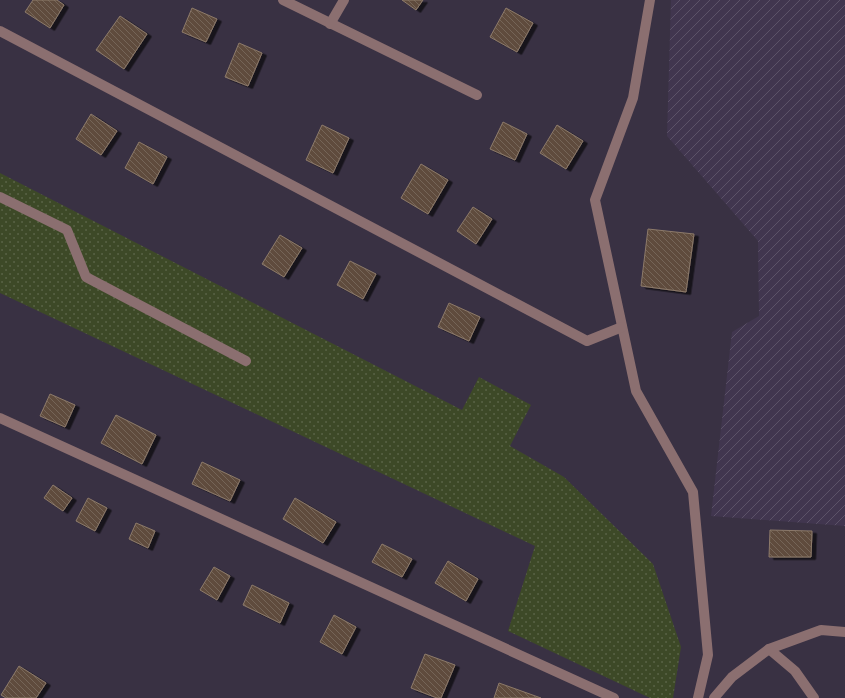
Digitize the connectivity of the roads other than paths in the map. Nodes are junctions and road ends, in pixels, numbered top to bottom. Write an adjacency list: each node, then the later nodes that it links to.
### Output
1 (282, 0): 4 (street)
2 (344, 0): 4 (street)
3 (650, 0): 8 (street)
4 (330, 24): 6 (street)
5 (0, 31): 8 (street)
6 (477, 95)
7 (0, 197): 9 (street)
8 (622, 327): 14 (street)
9 (246, 361)
10 (0, 418): 13 (street)
11 (845, 632): 12 (street)
12 (768, 649): 15 (street); 16 (street)
13 (614, 698)
14 (698, 698)
15 (714, 698)
16 (814, 698)

